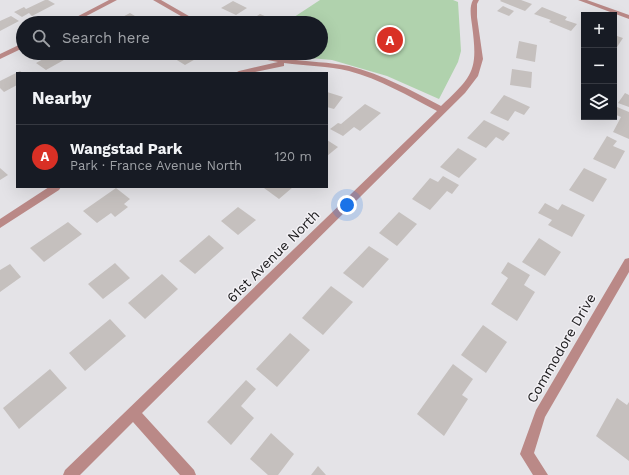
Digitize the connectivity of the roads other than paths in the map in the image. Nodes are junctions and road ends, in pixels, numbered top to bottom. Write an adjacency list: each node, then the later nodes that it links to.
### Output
1 (114, 0): 5 (street)
2 (156, 0): 6 (street)
3 (476, 0): 13 (street, 61st Avenue North)
4 (581, 0): 7 (street)
5 (82, 16)
6 (185, 16)
7 (629, 17)
8 (16, 49): 9 (street)
9 (0, 57)
10 (275, 60): 11 (street)
11 (299, 63): 12 (street); 13 (street)
12 (242, 72)
13 (442, 110): 17 (street, 61st Avenue North)
14 (54, 188): 15 (street)
15 (0, 224)
16 (629, 262): 20 (street, Commodore Drive)
17 (133, 413): 18 (street, 61st Avenue North); 19 (street)
18 (70, 475)
19 (189, 475)
20 (541, 475)

